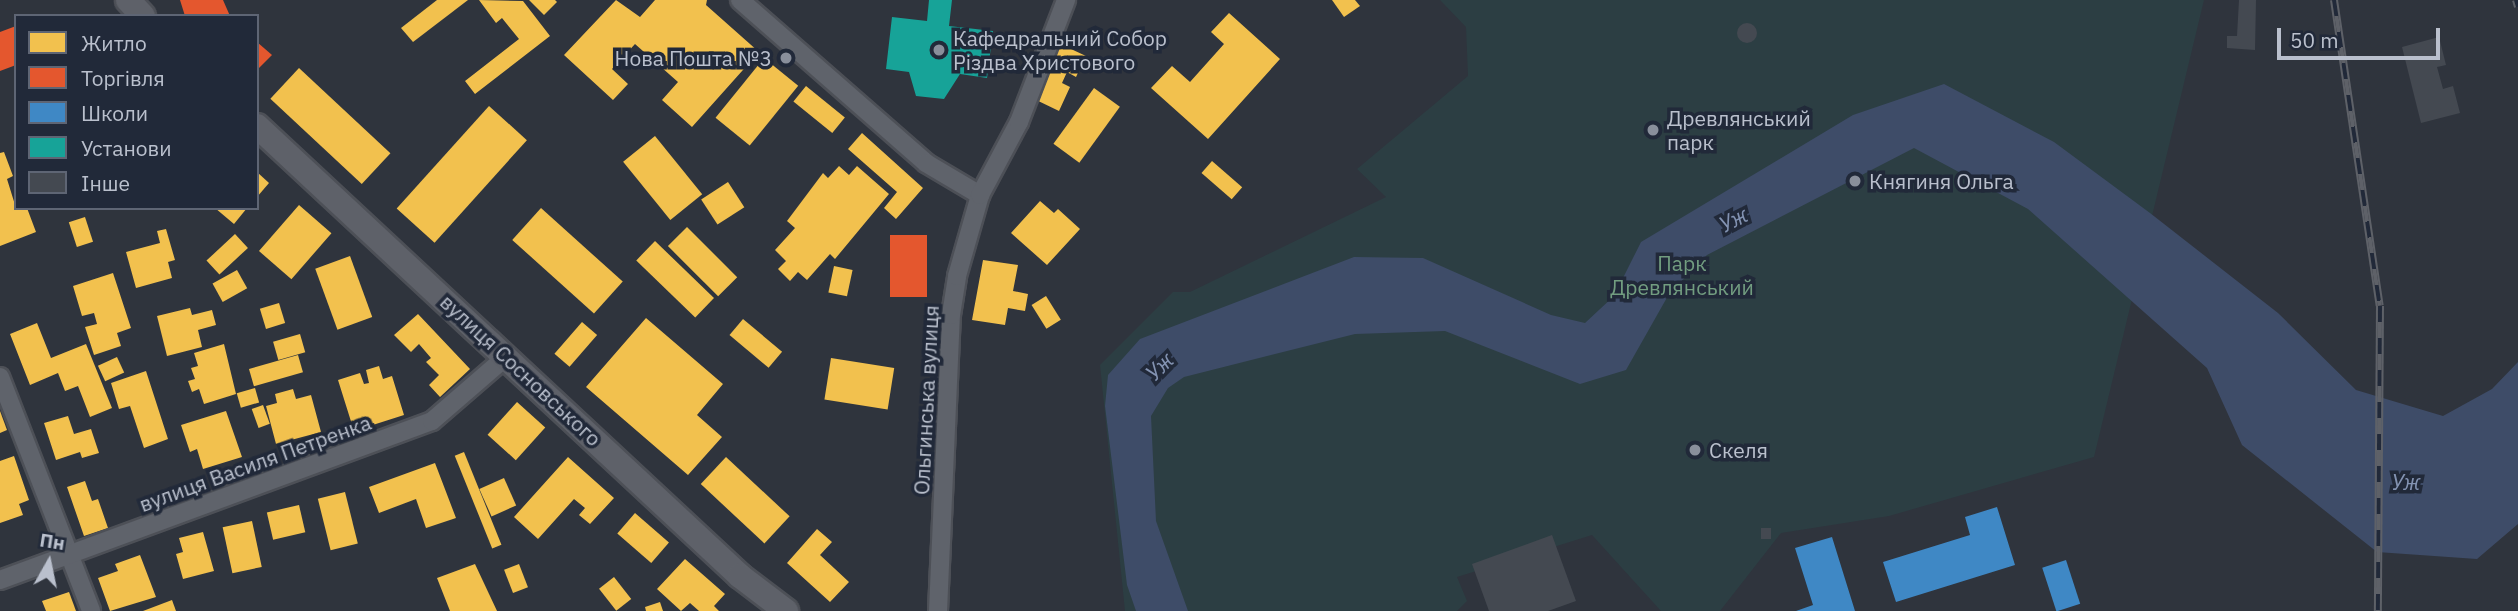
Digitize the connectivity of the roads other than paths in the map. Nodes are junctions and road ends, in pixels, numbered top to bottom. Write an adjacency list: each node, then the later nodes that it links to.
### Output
1 (128, 0): 4 (street)
2 (740, 0): 6 (street)
3 (1066, 0): 6 (street, Ольгинська вулиця)
4 (141, 14)
5 (259, 128): 7 (street, вулиця Сосновського)
6 (981, 195): 13 (street, Ольгинська вулиця)
7 (507, 356): 9 (street, вулиця Василя Петренка); 12 (street, вулиця Сосновського)
8 (0, 377): 9 (street)
9 (71, 555): 10 (street, вулиця Василя Петренка); 11 (street)
10 (0, 580)
11 (91, 611)
12 (786, 611)
13 (938, 611)

